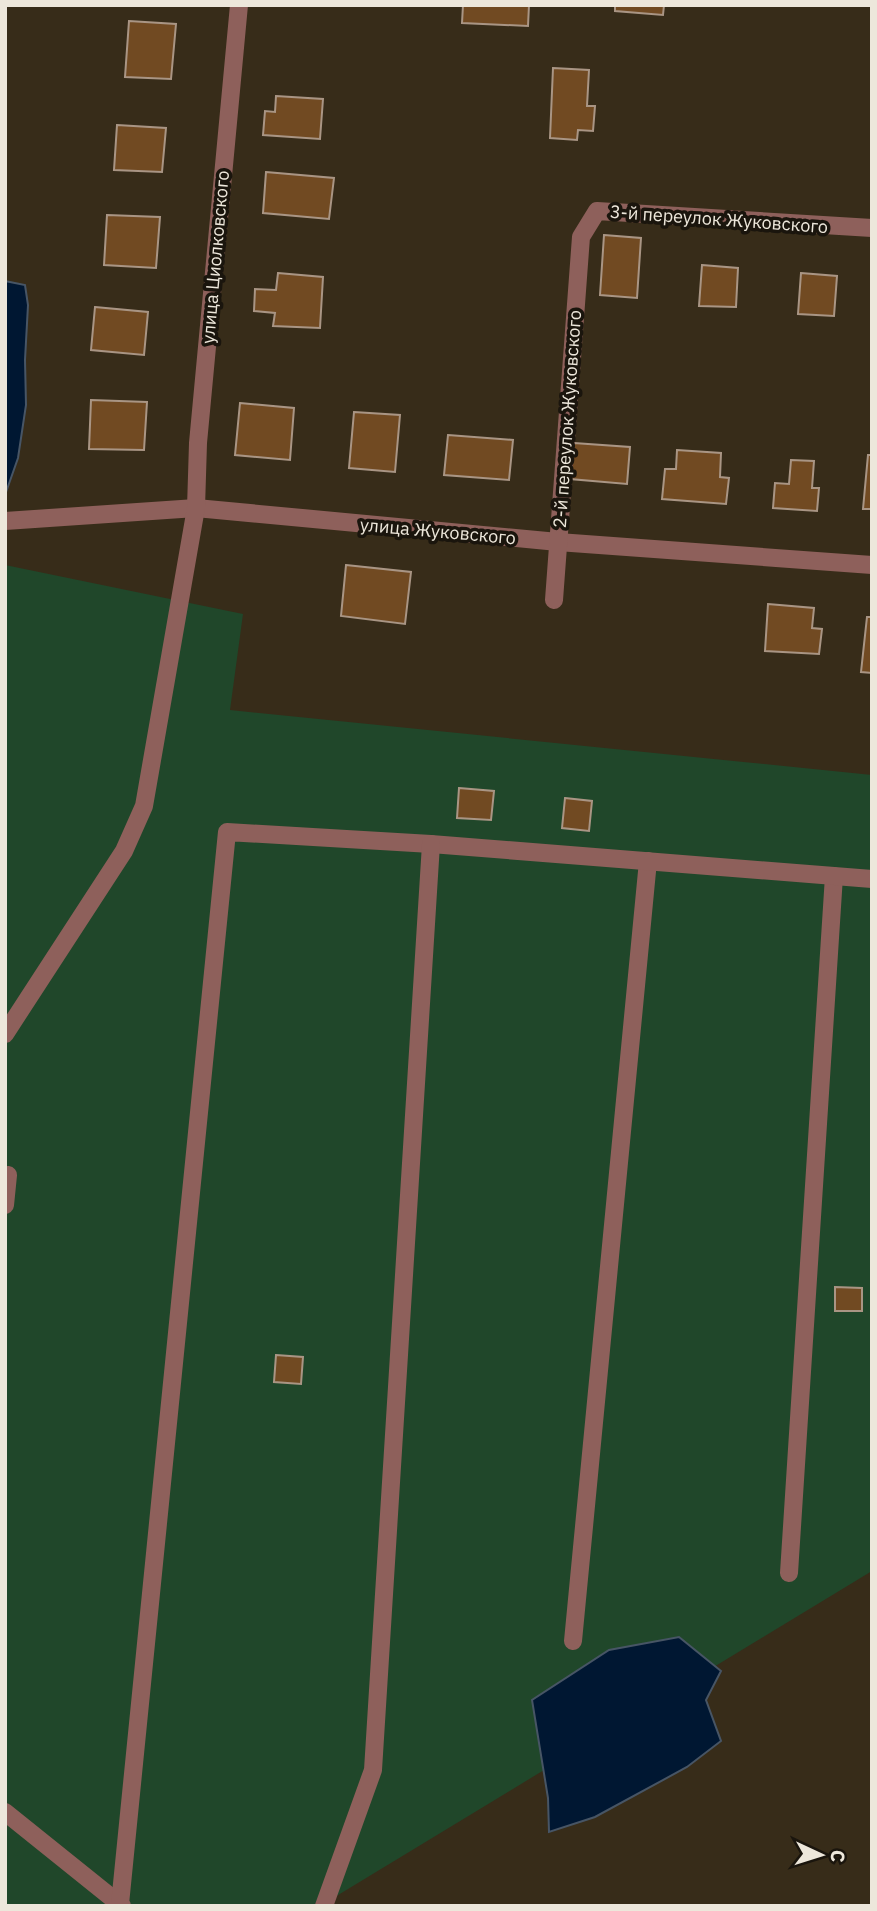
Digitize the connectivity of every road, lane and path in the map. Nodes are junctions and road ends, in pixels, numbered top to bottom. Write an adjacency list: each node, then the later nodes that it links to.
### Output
1 (239, 5): 4 (street, улица Циолковского)
2 (872, 228): 3 (street, 3-й переулок Жуковского)
3 (581, 237): 6 (street, 2-й переулок Жуковского)
4 (196, 508): 5 (street, улица Жуковского); 6 (street, улица Жуковского); 13 (street, улица Циолковского)
5 (5, 521)
6 (558, 542): 7 (street, улица Жуковского); 8 (street, 2-й переулок Жуковского)
7 (872, 565)
8 (554, 600)
9 (431, 844): 10 (street); 19 (street); 20 (street)
10 (648, 861): 11 (street); 17 (street)
11 (834, 876): 12 (street); 16 (street)
12 (872, 879)
13 (5, 1034)
14 (8, 1175): 15 (street)
15 (5, 1205)
16 (789, 1573)
17 (573, 1642)
18 (5, 1812): 19 (street)
19 (121, 1905)
20 (324, 1906)

